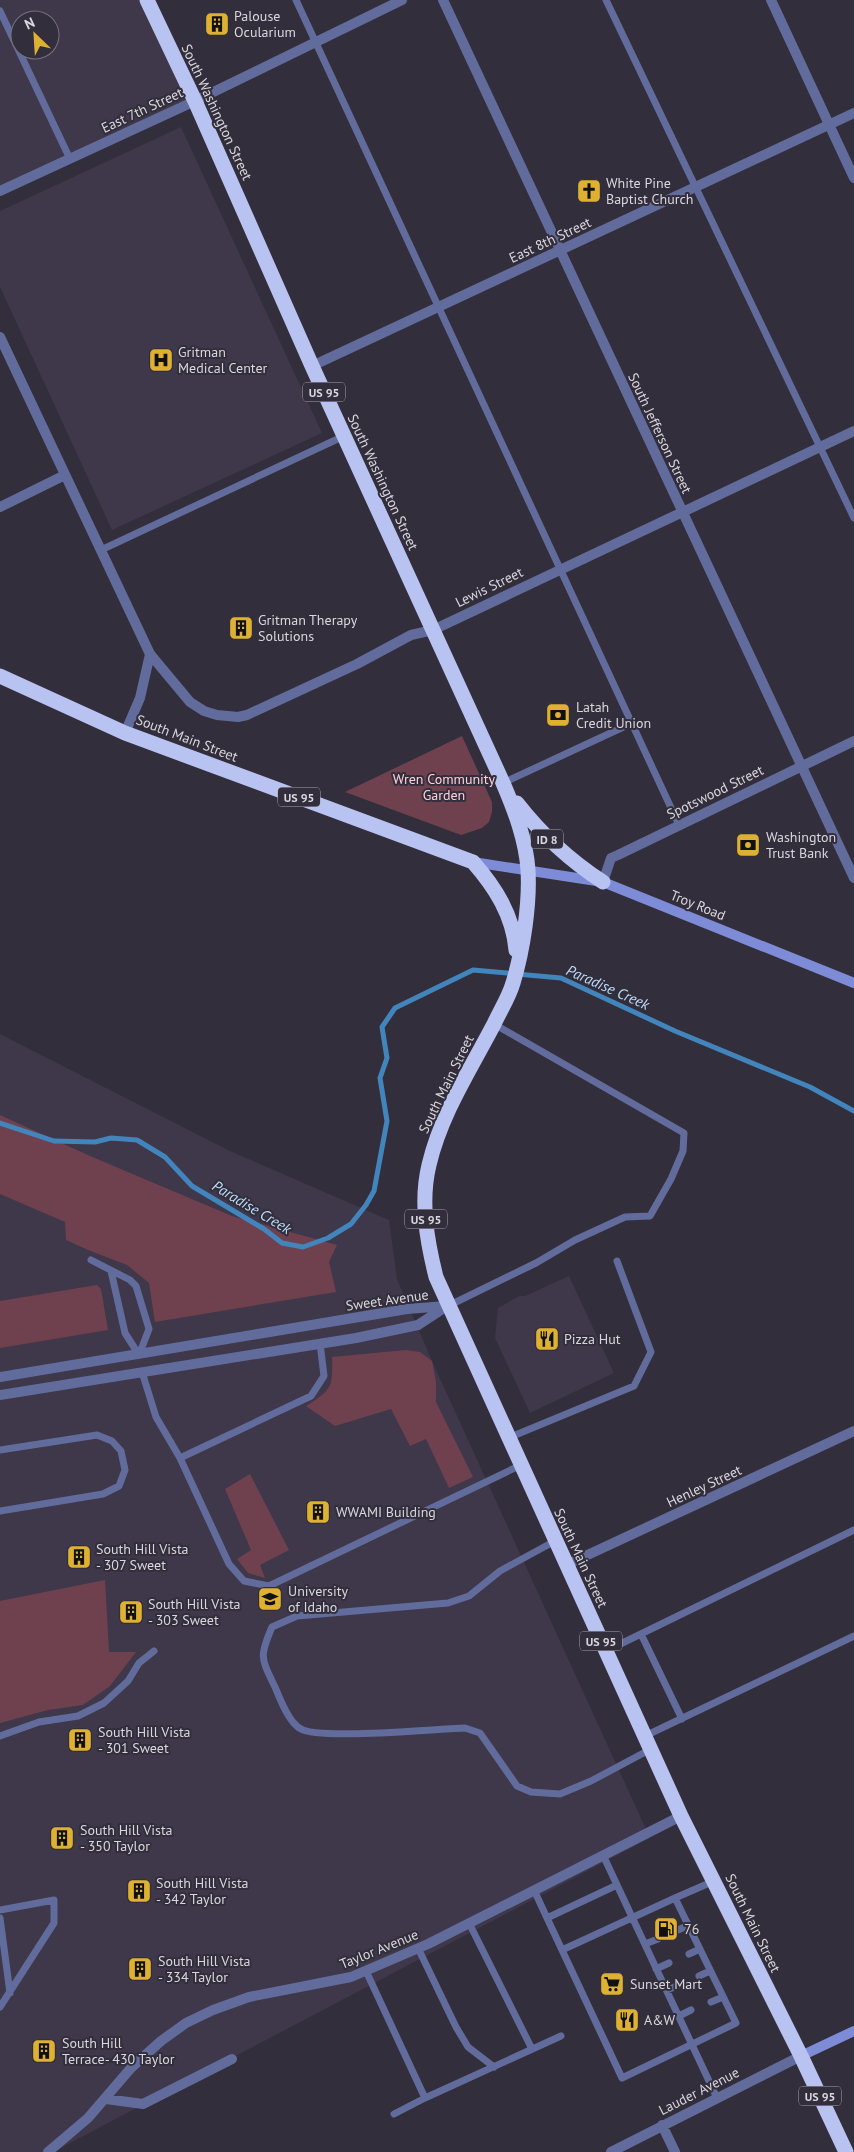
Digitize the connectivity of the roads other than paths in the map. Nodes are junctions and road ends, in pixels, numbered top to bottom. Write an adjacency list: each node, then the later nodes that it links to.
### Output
1 (147, 0): 9 (highway, South Washington Street / US 95)
2 (296, 0): 8 (lane)
3 (402, 0): 8 (street, East 7th Street)
4 (444, 0): 16 (street, South Jefferson Street)
5 (606, 0): 14 (lane)
6 (771, 0): 11 (street)
7 (0, 11): 12 (lane)
8 (315, 41): 9 (street, East 7th Street); 17 (lane)
9 (195, 101): 12 (street, East 7th Street); 19 (highway, South Washington Street / US 95)
10 (854, 113): 11 (street, East 8th Street)
11 (829, 125): 13 (street); 14 (street, East 8th Street)
12 (70, 159): 15 (street, East 7th Street)
13 (854, 178)
14 (696, 188): 16 (street, East 8th Street); 22 (lane)
15 (0, 191)
16 (560, 251): 17 (street, East 8th Street); 25 (street, South Jefferson Street)
17 (438, 308): 19 (street, East 8th Street); 28 (lane)
18 (0, 337): 23 (street)
19 (312, 366): 21 (highway, South Washington Street / US 95)
20 (854, 431): 22 (street, Lewis Street)
21 (344, 436): 27 (lane); 29 (highway, South Washington Street / US 95)
22 (821, 447): 25 (street, Lewis Street); 26 (lane)
23 (65, 475): 24 (street); 27 (street)
24 (0, 507)
25 (682, 512): 28 (street, Lewis Street); 35 (street, South Jefferson Street)
26 (854, 518)
27 (101, 550): 30 (street)
28 (560, 568): 29 (street, Lewis Street); 32 (lane)
29 (433, 630): 30 (street, Lewis Street); 36 (highway, South Washington Street / US 95)
30 (150, 654): 33 (street, South Main Street)
31 (0, 676): 33 (highway, US 95)
32 (632, 723): 36 (lane); 37 (lane)
33 (125, 733): 38 (highway, South Main Street / US 95)
34 (854, 741): 35 (street, Spotswood Street)
35 (802, 766): 37 (street, Spotswood Street); 40 (street, South Jefferson Street)
36 (504, 783): 39 (highway, South Washington Street / US 95); 41 (highway, ID 8)
37 (679, 825): 41 (street, Spotswood Street)
38 (473, 862): 39 (main road, South Main Street / ID 8); 42 (highway, South Main Street / US 95)
39 (528, 871): 41 (main road, Troy Road / ID 8); 42 (highway, South Main Street / US 95)
40 (854, 878)
41 (603, 882): 43 (main road, Troy Road / ID 8)
42 (518, 962): 44 (highway, South Main Street / US 95)
43 (854, 983)
44 (494, 1024): 48 (highway, South Main Street / US 95); 48 (lane)
45 (91, 1260): 47 (lane)
46 (617, 1261): 55 (lane)
47 (111, 1271): 50 (lane); 50 (lane)
48 (447, 1306): 49 (street, Sweet Avenue); 50 (street, Sweet Avenue); 55 (highway, South Main Street / US 95)
49 (320, 1343): 51 (street, Sweet Avenue); 57 (lane)
50 (139, 1355): 51 (street); 52 (street, Sweet Avenue)
51 (142, 1372): 53 (street, Sweet Avenue); 57 (lane)
52 (0, 1377)
53 (0, 1395)
54 (854, 1431): 62 (street, Henley Street)
55 (508, 1438): 58 (highway, South Main Street / US 95)
56 (0, 1450): 59 (lane)
57 (180, 1458): 58 (lane)
58 (520, 1466): 61 (highway, South Main Street / US 95)
59 (0, 1511)
60 (854, 1530): 63 (lane)
61 (555, 1541): 62 (highway, South Main Street / US 95); 69 (lane)
62 (566, 1565): 66 (highway, South Main Street / US 95)
63 (641, 1634): 66 (lane); 67 (lane)
64 (854, 1636): 67 (lane)
65 (154, 1651): 68 (lane)
66 (606, 1651): 69 (highway, South Main Street / US 95)
67 (682, 1719): 69 (lane)
68 (0, 1736)
69 (648, 1743): 70 (highway, South Main Street / US 95)
70 (681, 1816): 71 (street, Taylor Avenue); 72 (highway, South Main Street / US 95)
71 (603, 1855): 73 (lane); 74 (street, Taylor Avenue)
72 (714, 1881): 75 (lane); 106 (highway, South Main Street / US 95)
73 (617, 1885): 78 (lane); 79 (lane)
74 (534, 1890): 78 (lane); 80 (street, Taylor Avenue)
75 (676, 1898): 79 (lane); 81 (lane)
76 (0, 1910): 96 (lane)
77 (0, 1918): 96 (lane)
78 (547, 1918): 87 (lane)
79 (633, 1918): 84 (lane); 87 (lane)
80 (469, 1923): 85 (street, Taylor Avenue); 105 (lane)
81 (689, 1925): 82 (lane); 86 (lane)
82 (678, 1930)
83 (658, 1939): 84 (lane)
84 (645, 1944): 90 (lane)
85 (418, 1948): 91 (street, Taylor Avenue); 108 (lane)
86 (700, 1949): 88 (lane); 92 (lane)
87 (562, 1950): 104 (lane)
88 (689, 1954)
89 (669, 1963): 90 (lane)
90 (656, 1969): 95 (lane)
91 (366, 1971): 109 (lane); 111 (street, Taylor Avenue)
92 (710, 1971): 93 (lane); 97 (lane)
93 (699, 1976)
94 (679, 1985): 95 (lane)
95 (666, 1990): 101 (lane)
96 (10, 1994): 99 (lane)
97 (723, 1997): 98 (lane); 104 (lane)
98 (711, 2002)
99 (0, 2006)
100 (691, 2010): 101 (lane)
101 (679, 2016): 104 (lane)
102 (854, 2031): 106 (main road)
103 (561, 2036): 105 (lane)
104 (692, 2044): 110 (lane)
105 (532, 2049): 108 (lane)
106 (801, 2056): 110 (street, Lauder Avenue); 117 (highway, South Main Street / US 95)
107 (232, 2059): 111 (street)
108 (494, 2067): 109 (lane)
109 (425, 2098): 112 (lane)
110 (717, 2098): 113 (street, Lauder Avenue)
111 (106, 2100): 114 (street, Taylor Avenue)
112 (394, 2114)
113 (662, 2125): 115 (street, Lauder Avenue); 116 (street)
114 (48, 2151)
115 (610, 2152)
116 (675, 2152)
117 (846, 2152)

